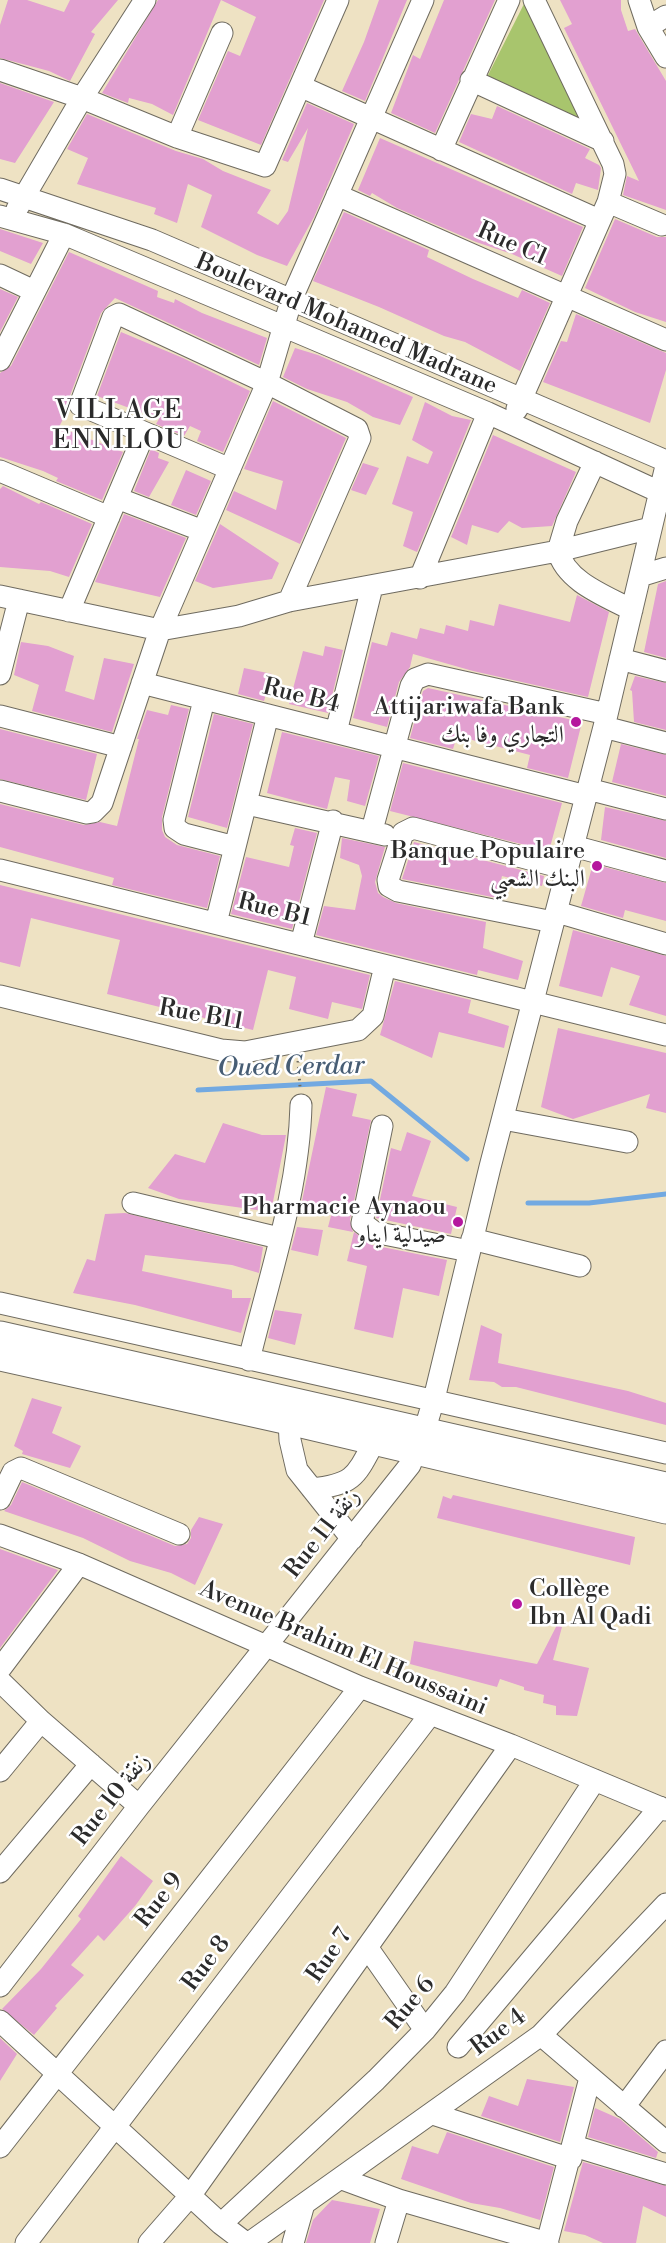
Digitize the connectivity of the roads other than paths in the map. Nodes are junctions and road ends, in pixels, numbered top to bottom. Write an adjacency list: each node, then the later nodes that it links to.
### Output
1 (145, 0): 14 (street)
2 (338, 0): 13 (street)
3 (423, 0): 15 (street)
4 (509, 0): 12 (street)
5 (534, 0): 17 (street)
6 (639, 0): 8 (street)
7 (666, 16): 8 (street)
8 (648, 27): 10 (street)
9 (222, 33): 16 (street)
10 (666, 57)
11 (0, 70): 14 (street)
12 (471, 80): 17 (street); 18 (street)
13 (302, 87): 15 (street); 16 (street)
14 (82, 98): 16 (street); 21 (street)
15 (370, 118): 18 (street); 20 (street)
16 (177, 137)
17 (603, 141): 22 (street)
18 (441, 150): 22 (street)
19 (0, 189): 21 (street, Boulevard Mohamed Madrane)
20 (338, 195): 28 (street, Rue C1); 29 (street)
21 (24, 197): 23 (street); 29 (street, Boulevard Mohamed Madrane)
22 (603, 211): 24 (street); 28 (street)
23 (5, 218): 25 (street, Boulevard Mohamed Madrane)
24 (662, 225)
25 (64, 234): 27 (street); 30 (street, Boulevard Mohamed Madrane)
26 (0, 275): 27 (street)
27 (34, 291): 32 (street)
28 (565, 297): 31 (street, Rue C1); 34 (street)
29 (292, 298): 30 (street); 34 (street, Boulevard Mohamed Madrane)
30 (285, 327): 33 (street); 35 (street, Boulevard Mohamed Madrane)
31 (666, 340)
32 (0, 360)
33 (267, 383): 37 (street); 41 (street); 53 (street)
34 (523, 397): 36 (street); 38 (street, Boulevard Mohamed Madrane)
35 (488, 413): 36 (street, Boulevard Mohamed Madrane); 50 (street)
36 (510, 424): 39 (street, Boulevard Mohamed Madrane)
37 (144, 434): 41 (street); 44 (street)
38 (666, 461)
39 (595, 462): 43 (street, Boulevard Mohamed Madrane); 47 (street)
40 (666, 466): 43 (street, Rue 11 زنقة)
41 (230, 470): 46 (street)
42 (0, 471): 44 (street)
43 (663, 494): 45 (street, Rue 11 زنقة)
44 (113, 507): 46 (street); 55 (street)
45 (651, 528): 47 (street); 49 (street, Rue 11 زنقة)
46 (203, 531): 56 (street)
47 (558, 550): 50 (street); 54 (street)
48 (666, 568): 49 (street)
49 (640, 576): 54 (street, Rue 11 زنقة)
50 (420, 578): 51 (street)
51 (372, 587): 53 (street); 65 (street)
52 (9, 598): 55 (street); 59 (street)
53 (289, 601): 56 (street)
54 (632, 610): 57 (street, Rue 11 زنقة)
55 (69, 611): 56 (street)
56 (160, 630): 60 (street)
57 (620, 659): 58 (street); 64 (street, Rue 11 زنقة)
58 (666, 671)
59 (0, 674)
60 (142, 683): 61 (street, Rue B4); 67 (street)
61 (204, 700): 62 (street, Rue B4); 77 (street)
62 (268, 715): 65 (street, Rue B4); 71 (street)
63 (0, 716): 67 (street)
64 (606, 721): 66 (street); 68 (street); 70 (street, Rue 11 زنقة)
65 (336, 732): 68 (street, Rue B4)
66 (666, 743)
67 (121, 747): 69 (street)
68 (396, 747): 70 (street, Rue B4); 74 (street)
69 (0, 792)
70 (587, 792): 72 (street, Rue B4); 76 (street, Rue 11 زنقة)
71 (247, 804): 73 (street); 77 (street)
72 (666, 809)
73 (333, 821): 74 (street); 83 (street)
74 (372, 830): 75 (street)
75 (407, 833): 78 (street); 81 (street)
76 (573, 846): 78 (street, Rue 11 زنقة); 80 (street)
77 (235, 847): 82 (street)
78 (567, 869): 81 (street, Rue 11 زنقة)
79 (0, 870): 82 (street, Rue B1)
80 (666, 871)
81 (555, 917): 84 (street); 87 (street, Rue 11 زنقة)
82 (216, 923): 83 (street, Rue B1)
83 (301, 944): 85 (street, Rue B1)
84 (666, 944)
85 (385, 966): 86 (street, Rue B11); 87 (street, Rue B1)
86 (0, 996)
87 (535, 1004): 88 (street, Rue B1); 90 (street, Rue 11 زنقة)
88 (666, 1035)
89 (301, 1105): 94 (street)
90 (503, 1119): 92 (street); 95 (street, Rue 11 زنقة)
91 (382, 1126): 95 (street)
92 (627, 1142)
93 (133, 1203): 94 (street)
94 (279, 1238): 100 (street)
95 (471, 1245): 96 (street); 101 (street, Rue 11 زنقة)
96 (580, 1266)
97 (0, 1303): 100 (street)
98 (0, 1335): 103 (main road)
99 (0, 1357): 102 (main road)
100 (249, 1360): 101 (street)
101 (434, 1399): 103 (street, Rue 11 زنقة); 105 (street)
102 (289, 1421): 104 (main road); 108 (street)
103 (421, 1441): 104 (main road); 106 (main road); 109 (main road); 112 (street, Rue 11 زنقة)
104 (374, 1442): 108 (street)
105 (666, 1453)
106 (666, 1486)
107 (3, 1487): 110 (street)
108 (312, 1490): 112 (street)
109 (666, 1510)
110 (179, 1534)
111 (0, 1535): 113 (street, Avenue Brahim El Houssaini)
112 (352, 1539): 114 (street, Rue 11 زنقة)
113 (79, 1564): 114 (street, Avenue Brahim El Houssaini); 115 (street)
114 (266, 1647): 117 (street, Avenue Brahim El Houssaini); 124 (street, Rue 10 زنقة)
115 (0, 1669)
116 (0, 1681): 119 (street)
117 (360, 1687): 118 (street, Avenue Brahim El Houssaini); 135 (street, Rue 9)
118 (429, 1716): 120 (street, Avenue Brahim El Houssaini); 139 (street, Rue 8)
119 (41, 1721): 121 (street); 122 (street)
120 (511, 1745): 123 (street, Avenue Brahim El Houssaini); 128 (street, Rue 7)
121 (91, 1764): 124 (street); 126 (street)
122 (0, 1771)
123 (595, 1780): 125 (street, Avenue Brahim El Houssaini); 131 (street, Rue 6)
124 (139, 1806): 129 (street, Rue 10 زنقة)
125 (663, 1808): 133 (street)
126 (0, 1872)
127 (666, 1904): 132 (street, Rue 4)
128 (367, 1947): 131 (street); 145 (street, Rue 7)
129 (0, 1986)
130 (0, 2021): 135 (street)
131 (425, 2030): 148 (street, Rue 6)
132 (541, 2035): 136 (street); 138 (street, Rue 4)
133 (458, 2047)
134 (666, 2051): 137 (street)
135 (58, 2073): 139 (street); 141 (street, Rue 9)
136 (590, 2078): 137 (street); 142 (street)
137 (624, 2107): 140 (street)
138 (433, 2114): 142 (street); 144 (street, Rue 4)
139 (115, 2127): 145 (street); 149 (street, Rue 8)
140 (666, 2142)
141 (0, 2147)
142 (572, 2153): 143 (street); 154 (street)
143 (666, 2174)
144 (342, 2180): 146 (street); 147 (street, Rue 4)
145 (190, 2196): 148 (street); 150 (street, Rue 7)
146 (399, 2200): 153 (street); 154 (street)
147 (304, 2204): 151 (street, Rue 4); 152 (street)
148 (221, 2224): 151 (street)
149 (26, 2243)
150 (149, 2243)
151 (248, 2243)
152 (293, 2243)
153 (386, 2243)
154 (548, 2243)

